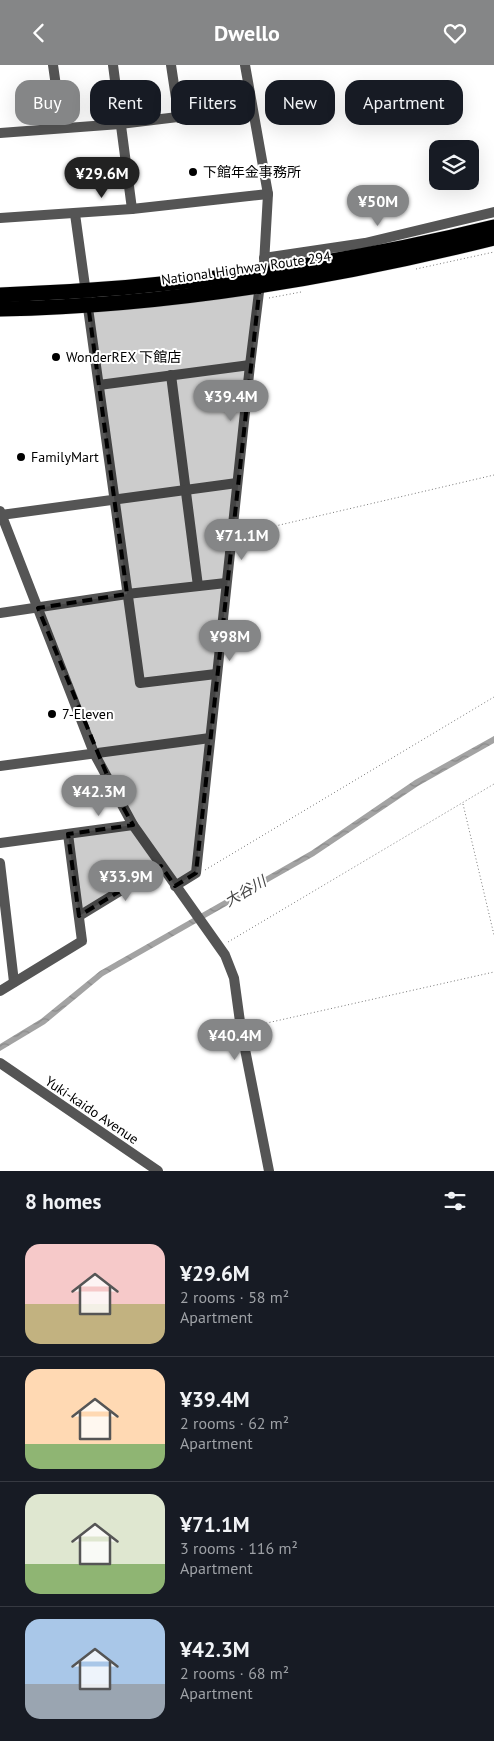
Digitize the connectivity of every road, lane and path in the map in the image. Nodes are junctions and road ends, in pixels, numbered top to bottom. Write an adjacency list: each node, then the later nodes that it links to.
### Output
1 (53, 65): 11 (street)
2 (113, 65): 5 (street)
3 (171, 65): 6 (street)
4 (246, 65): 7 (street)
5 (115, 80)
6 (173, 80)
7 (248, 80)
8 (255, 124): 13 (street)
9 (106, 125): 11 (street)
10 (120, 125): 14 (street)
11 (62, 128): 12 (street)
12 (0, 133)
13 (268, 194): 14 (street); 21 (street)
14 (132, 209): 16 (street)
15 (494, 211): 21 (street)
16 (75, 214): 17 (street); 23 (street)
17 (0, 218)
18 (494, 227): 20 (highway, National Highway Route 294)
19 (494, 238): 20 (highway, National Highway Route 294)
20 (470, 239): 21 (highway, National Highway Route 294)
21 (262, 272): 23 (highway, National Highway Route 294); 24 (street)
22 (0, 297): 23 (highway, National Highway Route 294)
23 (87, 298): 26 (street)
24 (250, 365): 25 (street); 28 (street)
25 (171, 375): 26 (street); 29 (street)
26 (99, 385): 30 (street)
27 (494, 475): 32 (path)
28 (237, 483): 29 (street); 32 (street)
29 (187, 490): 30 (street); 34 (street)
30 (114, 500): 31 (street); 35 (street)
31 (1, 513): 36 (street)
32 (232, 536): 33 (street)
33 (226, 583): 34 (street); 38 (street)
34 (198, 586): 35 (street)
35 (127, 594): 36 (street); 38 (street)
36 (38, 608): 37 (street); 41 (street)
37 (0, 613)
38 (216, 674): 40 (street)
39 (494, 697): 50 (path)
40 (210, 738): 41 (street); 50 (street)
41 (94, 753): 42 (street); 45 (street)
42 (0, 766)
43 (494, 784): 44 (path)
44 (463, 803): 53 (path); 54 (path)
45 (133, 825): 46 (street); 49 (street)
46 (68, 834): 47 (street); 52 (street)
47 (0, 843)
48 (0, 863): 56 (street)
49 (161, 867): 51 (street); 52 (street)
50 (196, 873): 51 (street)
51 (178, 890): 54 (street)
52 (79, 916): 56 (street)
53 (494, 935)
54 (218, 944): 58 (street)
55 (494, 972): 58 (path)
56 (14, 982): 57 (street)
57 (0, 991)
58 (241, 1029): 61 (street)
59 (0, 1063): 60 (street, Yuki-kaido Avenue)
60 (158, 1171)
61 (269, 1171)

